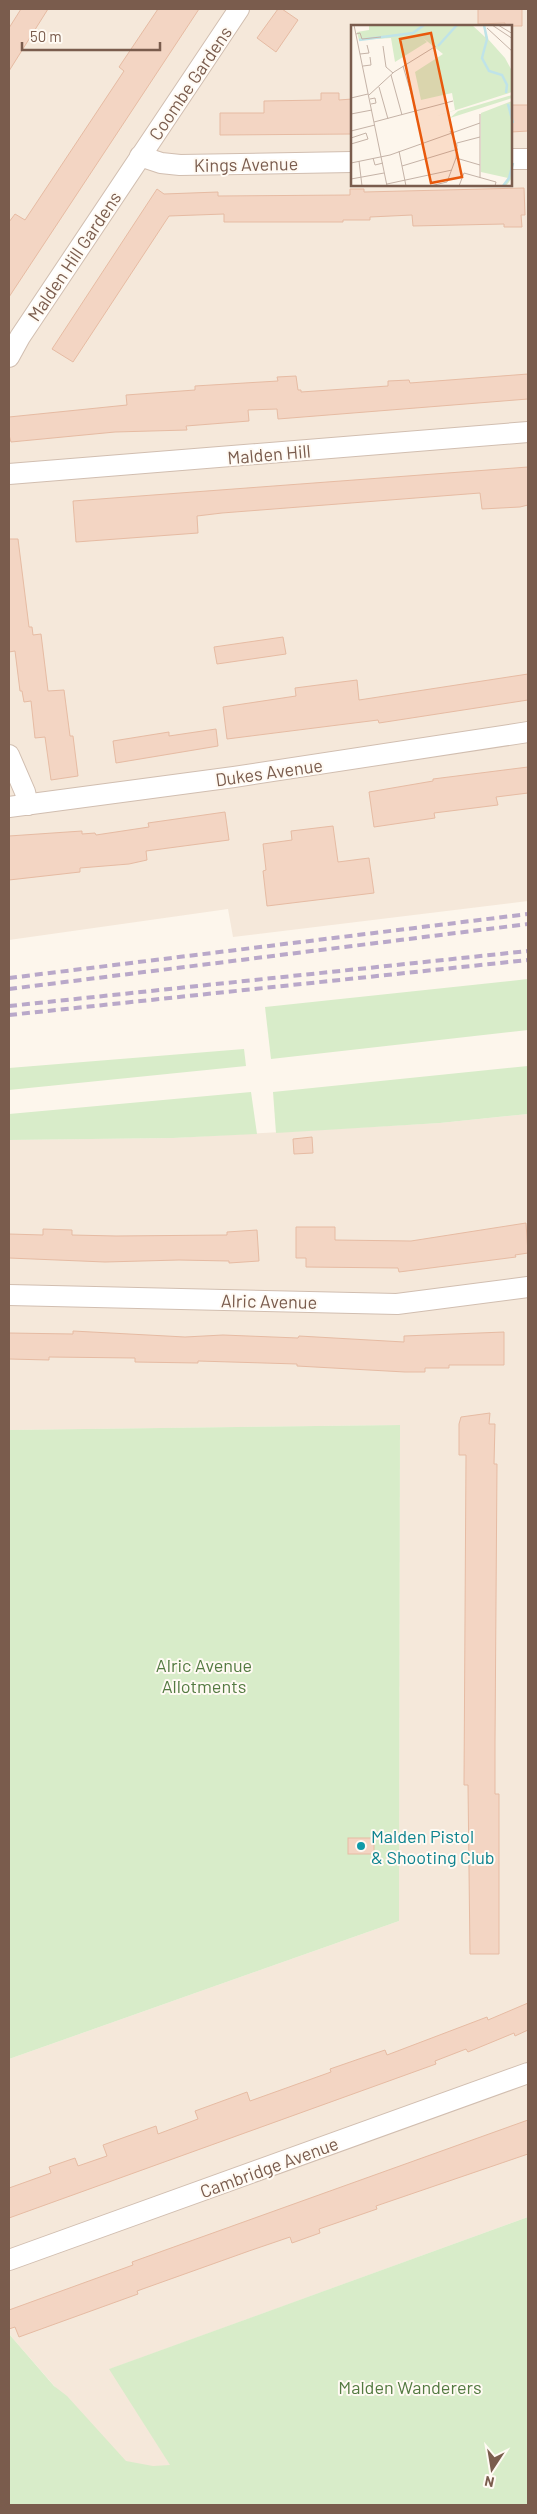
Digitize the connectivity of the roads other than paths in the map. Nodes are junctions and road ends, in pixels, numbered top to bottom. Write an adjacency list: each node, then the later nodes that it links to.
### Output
1 (239, 9): 2 (street, Coombe Gardens)
2 (140, 156): 5 (street, Kings Avenue); 6 (street, Malden Hill Gardens)
3 (512, 159): 4 (street)
4 (528, 159)
5 (351, 162)
6 (14, 334): 7 (street, Malden Hill Gardens)
7 (9, 357)
8 (528, 432): 9 (street, Malden Hill)
9 (9, 474)
10 (528, 732): 12 (street, Dukes Avenue)
11 (9, 755): 12 (street)
12 (18, 806)
13 (528, 1287): 14 (street, Alric Avenue)
14 (9, 1296)
15 (528, 2073): 16 (street, Cambridge Avenue)
16 (9, 2260)

